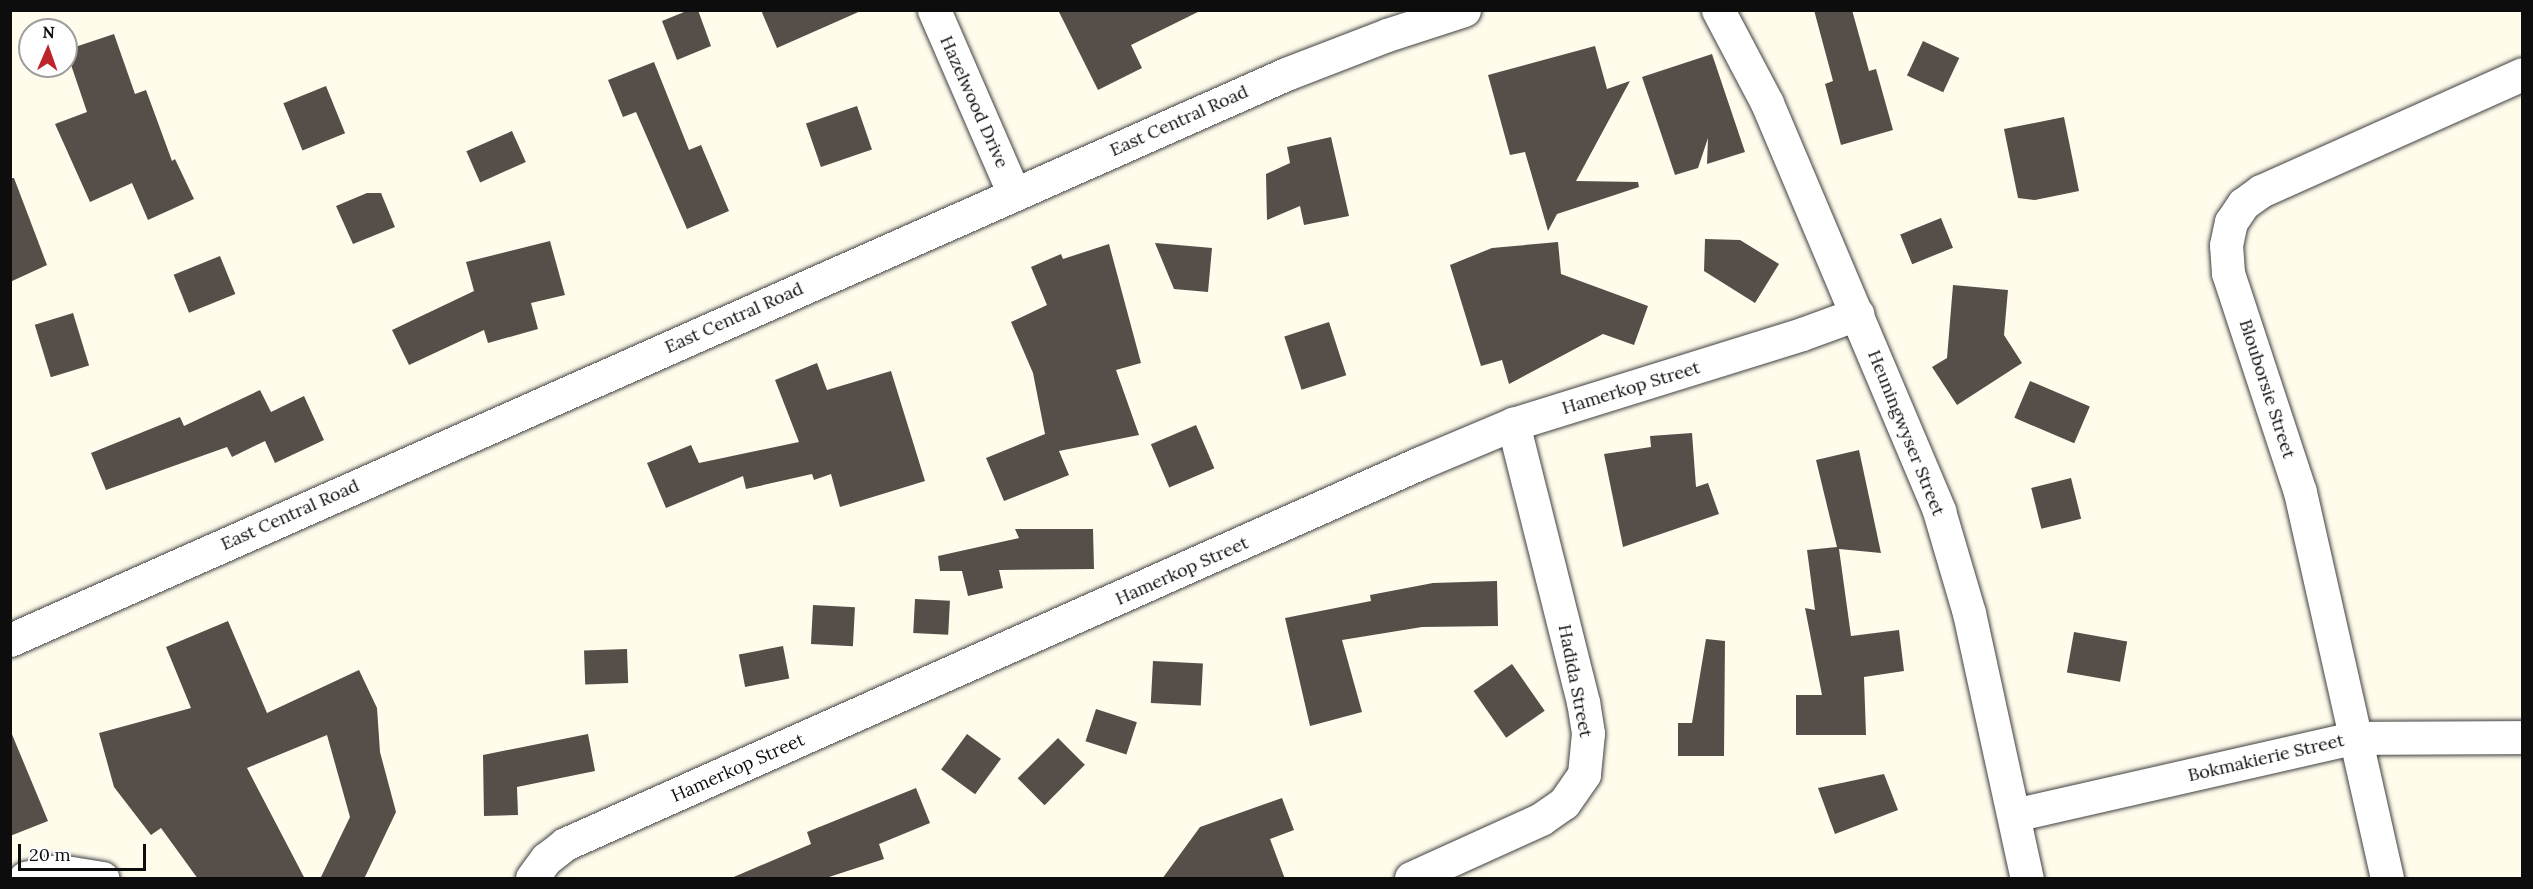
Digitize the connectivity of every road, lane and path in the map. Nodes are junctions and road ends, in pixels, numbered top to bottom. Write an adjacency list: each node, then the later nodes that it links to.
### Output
1 (934, 10): 5 (street, Hazelwood Drive)
2 (1464, 10): 5 (street, East Central Road)
3 (1718, 10): 6 (street, Heuningwyser Street)
4 (2523, 74): 10 (street, Blouborsie Street)
5 (1014, 194): 8 (street, East Central Road)
6 (1857, 314): 7 (street, Hamerkop Street); 11 (street, Heuningwyser Street)
7 (1514, 424): 14 (street, Hamerkop Street); 15 (street, Hadida Street)
8 (10, 640)
9 (2523, 737): 10 (street, Bokmakierie Street)
10 (2354, 738): 11 (street, Bokmakierie Street); 17 (street, Blouborsie Street)
11 (2014, 815): 16 (street, Heuningwyser Street)
12 (88, 875): 13 (street)
13 (25, 879)
14 (532, 879)
15 (1411, 879)
16 (2027, 879)
17 (2387, 879)

